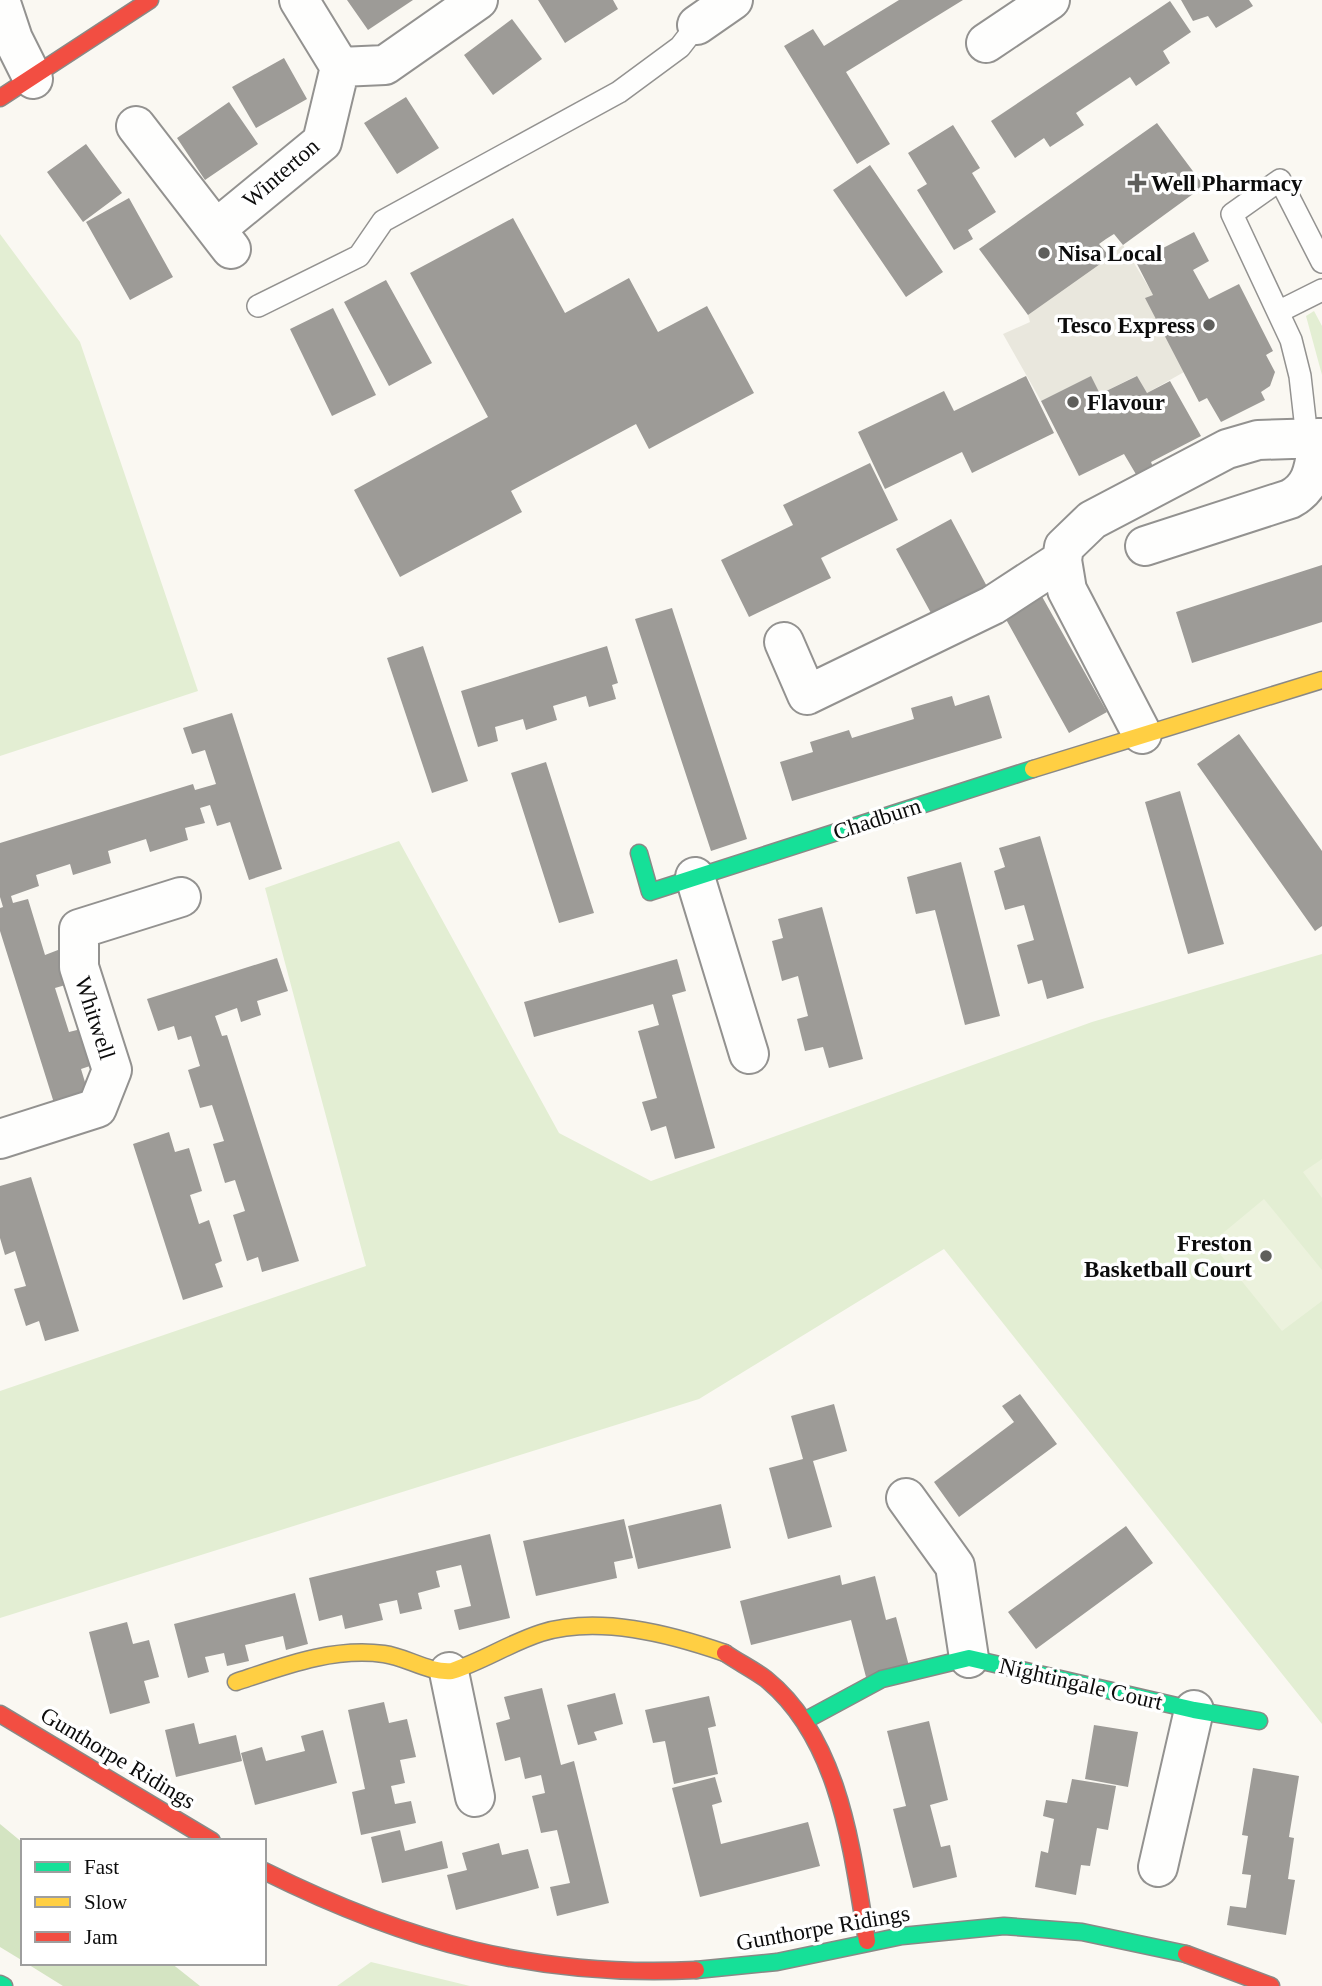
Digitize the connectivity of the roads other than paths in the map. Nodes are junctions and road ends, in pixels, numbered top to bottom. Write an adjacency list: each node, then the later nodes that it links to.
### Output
1 (1, 0): 10 (street)
2 (150, 0): 10 (street)
3 (299, 0): 9 (street)
4 (478, 0): 9 (street)
5 (733, 0): 7 (street)
6 (1050, 0): 8 (street)
7 (697, 25): 15 (lane)
8 (986, 43)
9 (340, 67): 12 (street, Winterton)
10 (33, 79): 11 (street)
11 (0, 98)
12 (136, 126)
13 (1322, 262): 16 (lane)
14 (1322, 290): 16 (lane)
15 (258, 306)
16 (1278, 312): 17 (lane)
17 (1316, 438): 18 (street); 19 (street)
18 (1145, 546)
19 (1062, 560): 20 (street); 22 (street)
20 (784, 642)
21 (1322, 680): 22 (street, Chadburn)
22 (1142, 734): 24 (street, Chadburn)
23 (639, 853): 24 (street, Chadburn)
24 (695, 877): 26 (street)
25 (181, 897): 27 (street, Whitwell)
26 (749, 1054)
27 (0, 1139)
28 (906, 1498): 29 (street, Nightingale Court)
29 (969, 1658): 32 (street, Nightingale Court); 34 (street, Nightingale Court)
30 (449, 1672): 31 (street); 34 (street); 36 (street)
31 (236, 1682)
32 (1194, 1710): 35 (street, Nightingale Court); 38 (street, Nightingale Court)
33 (0, 1714): 37 (street, Gunthorpe Ridings)
34 (806, 1720): 40 (street)
35 (1259, 1721)
36 (475, 1797)
37 (209, 1839)
38 (1158, 1867)
39 (266, 1872): 40 (street, Gunthorpe Ridings)
40 (867, 1941): 41 (street, Gunthorpe Ridings)
41 (1251, 1981)

